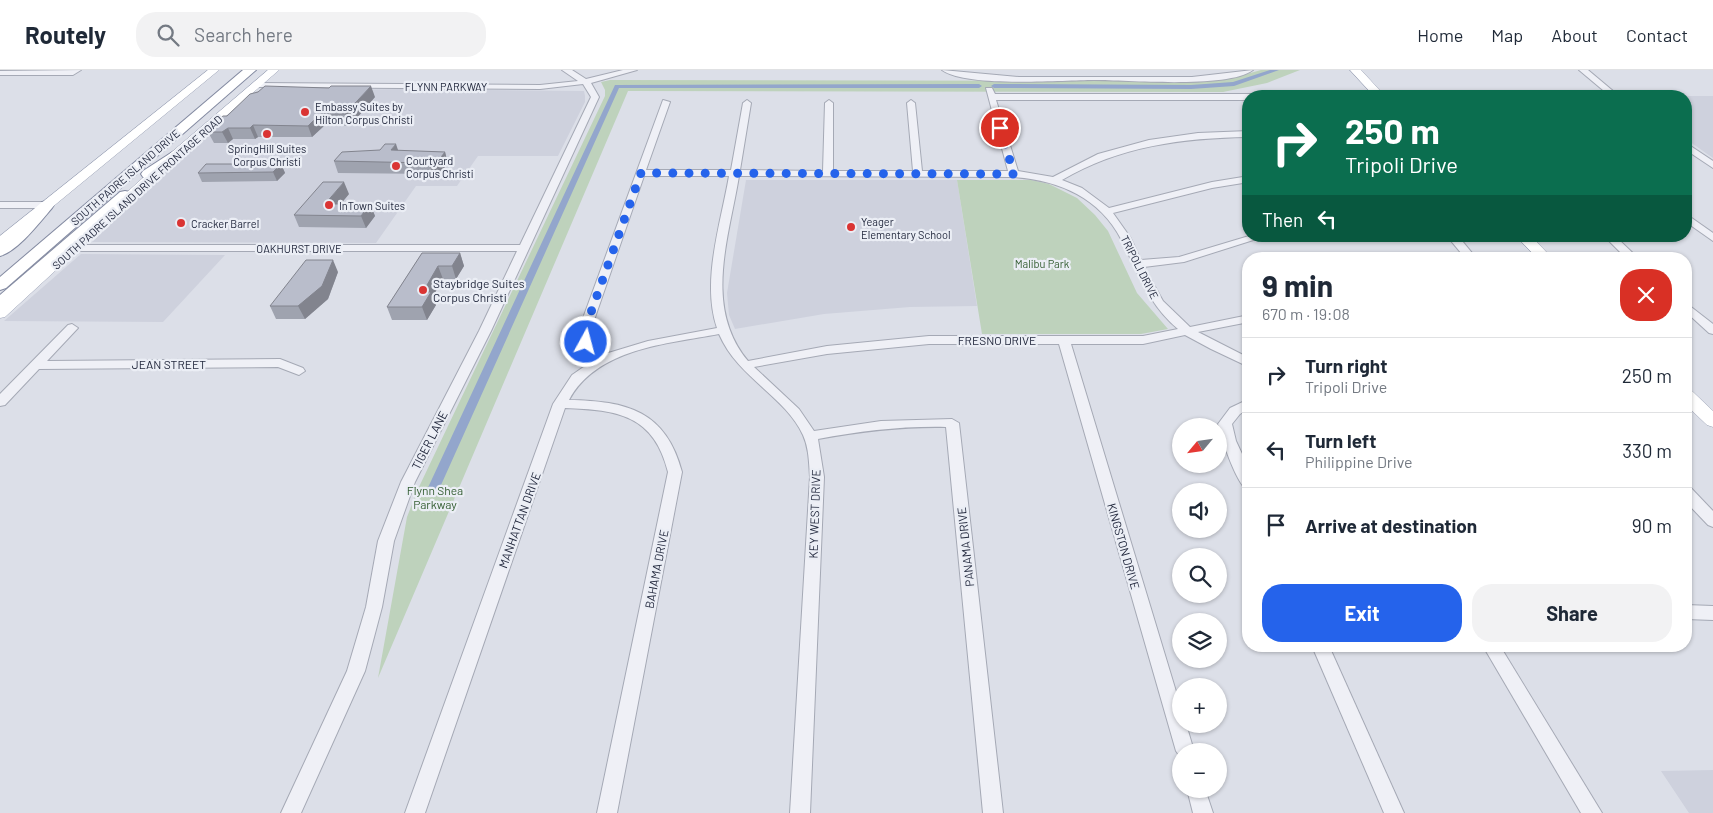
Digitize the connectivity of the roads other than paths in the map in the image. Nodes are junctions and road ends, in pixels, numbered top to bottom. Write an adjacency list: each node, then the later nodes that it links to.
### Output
1 (214, 70): 39 (main road)
2 (235, 70): 55 (highway, SOUTH PADRE ISLAND DRIVE)
3 (250, 70): 56 (highway, SOUTH PADRE ISLAND DRIVE)
4 (274, 70): 18 (main road, SOUTH PADRE ISLAND DRIVE FRONTAGE ROAD)
5 (566, 70): 17 (street)
6 (633, 70): 17 (street, FLYNN PARKWAY)
7 (946, 70): 14 (street)
8 (1249, 70): 12 (street)
9 (1355, 70): 19 (main road)
10 (1583, 70): 20 (street)
11 (75, 71): 13 (street)
12 (1225, 72): 16 (street)
13 (0, 73)
14 (984, 73): 15 (street); 21 (street)
15 (1064, 74): 16 (street)
16 (1142, 74)
17 (586, 82): 18 (street, FLYNN PARKWAY); 49 (street, TIGER LANE)
18 (258, 85): 29 (main road, SOUTH PADRE ISLAND DRIVE FRONTAGE ROAD)
19 (1374, 90)
20 (1608, 90)
21 (992, 97): 22 (street); 35 (street)
22 (1242, 97)
23 (666, 102): 31 (street)
24 (747, 103): 32 (street, KEY WEST DRIVE)
25 (829, 103): 33 (street)
26 (911, 103): 34 (street)
27 (1242, 134): 36 (street)
28 (1692, 150): 30 (street)
29 (177, 154): 48 (main road, SOUTH PADRE ISLAND DRIVE FRONTAGE ROAD); 57 (highway)
30 (1713, 165)
31 (641, 173): 32 (street, TRIPOLI DRIVE); 66 (street)
32 (735, 174): 33 (street, TRIPOLI DRIVE); 62 (street, KEY WEST DRIVE)
33 (828, 174): 34 (street, TRIPOLI DRIVE)
34 (918, 174): 35 (street, TRIPOLI DRIVE)
35 (1014, 174): 36 (street, TRIPOLI DRIVE)
36 (1056, 179): 40 (street, TRIPOLI DRIVE)
37 (1242, 180): 40 (street)
38 (0, 205): 39 (street)
39 (47, 205): 47 (main road); 50 (highway)
40 (1105, 212): 54 (street, TRIPOLI DRIVE)
41 (1692, 222): 42 (street)
42 (1713, 238)
43 (1242, 242): 54 (street)
44 (1457, 242): 51 (street)
45 (1529, 242): 52 (main road)
46 (1616, 242): 53 (street)
47 (0, 243)
48 (75, 248): 49 (street, OAKHURST DRIVE); 59 (main road, SOUTH PADRE ISLAND DRIVE FRONTAGE ROAD)
49 (523, 248): 86 (street, TIGER LANE)
50 (0, 251)
51 (1466, 252)
52 (1539, 252)
53 (1626, 252)
54 (1138, 264): 64 (street, TRIPOLI DRIVE)
55 (0, 267)
56 (0, 285)
57 (0, 304)
58 (1692, 311): 63 (street)
59 (0, 314)
60 (1242, 320): 64 (street, FRESNO DRIVE)
61 (72, 328): 68 (street)
62 (723, 330): 66 (street, MANHATTAN DRIVE); 69 (street, KEY WEST DRIVE)
63 (1713, 330)
64 (1187, 332): 65 (street, FRESNO DRIVE); 67 (street, TRIPOLI DRIVE)
65 (1064, 340): 69 (street, FRESNO DRIVE); 84 (street, KINGSTON DRIVE)
66 (603, 360): 73 (street, MANHATTAN DRIVE)
67 (1242, 360)
68 (36, 365): 70 (street, JEAN STREET); 72 (street)
69 (745, 365): 76 (street, KEY WEST DRIVE)
70 (299, 371)
71 (1692, 401): 75 (main road)
72 (0, 402)
73 (560, 404): 87 (street, MANHATTAN DRIVE); 88 (street, BAHAMA DRIVE)
74 (1242, 407): 77 (street)
75 (1713, 421)
76 (810, 436): 89 (street, KEY WEST DRIVE); 90 (street, PANAMA DRIVE)
77 (1242, 471)
78 (1692, 498): 79 (street)
79 (1713, 521)
80 (1692, 612): 81 (street)
81 (1713, 613)
82 (1323, 652): 92 (street)
83 (1495, 652): 93 (street)
84 (1183, 743)
85 (1199, 798): 91 (street)
86 (291, 813)
87 (415, 813)
88 (607, 813)
89 (800, 813)
90 (993, 813)
91 (1203, 813)
92 (1394, 813)
93 (1592, 813)

